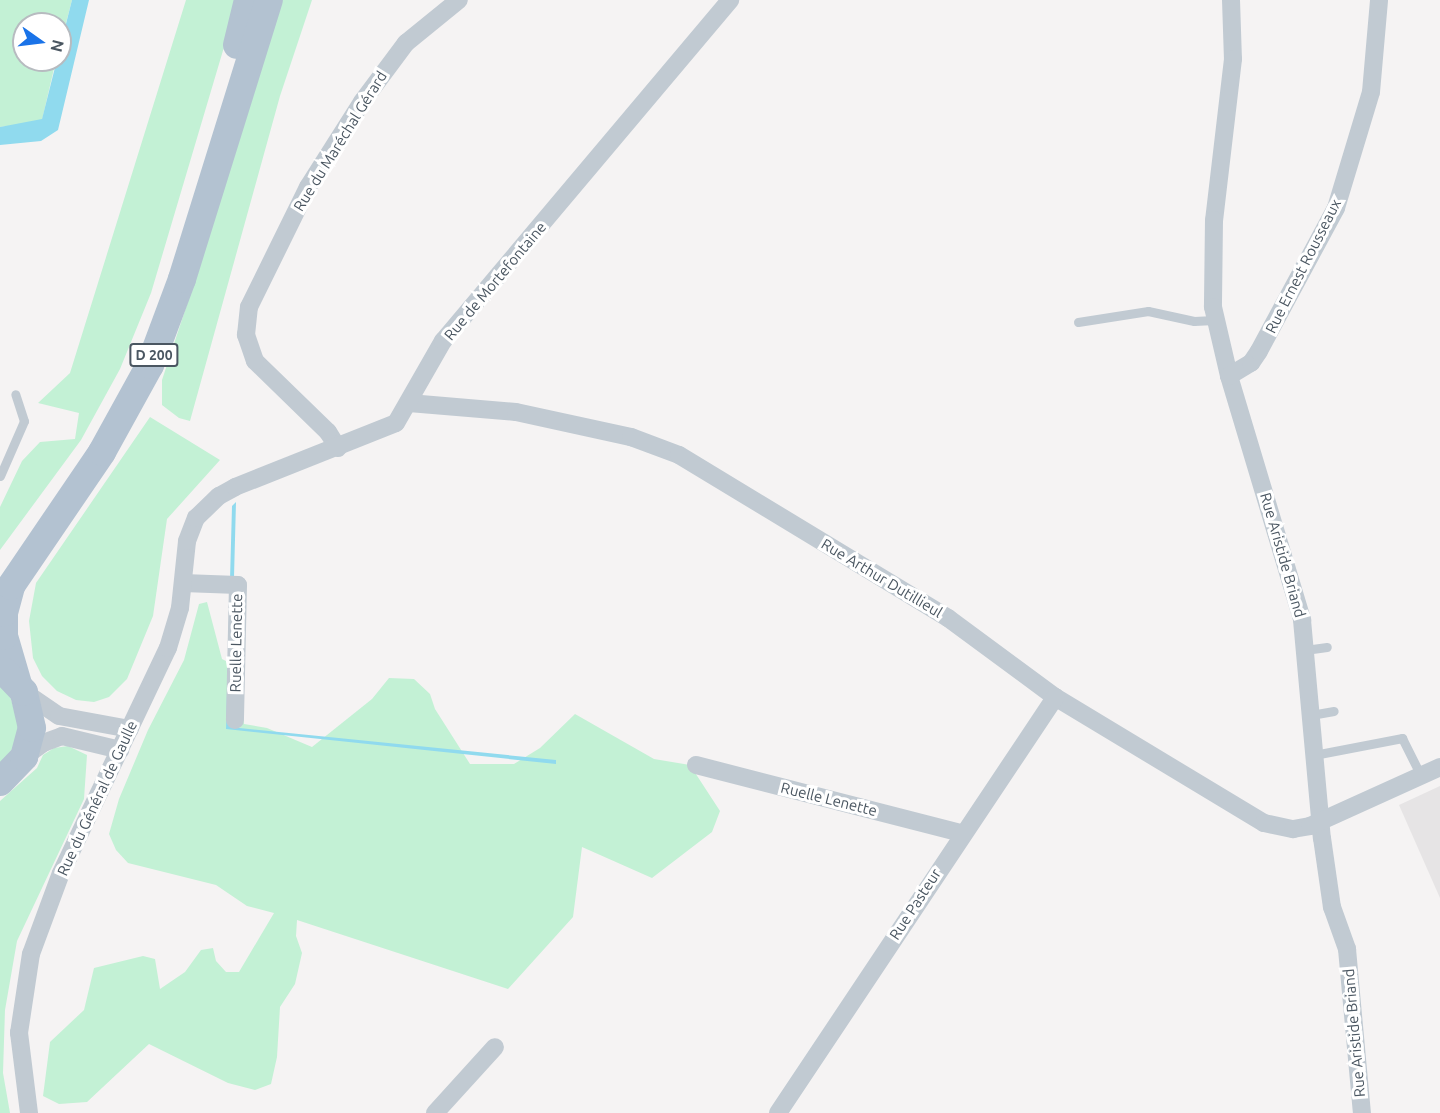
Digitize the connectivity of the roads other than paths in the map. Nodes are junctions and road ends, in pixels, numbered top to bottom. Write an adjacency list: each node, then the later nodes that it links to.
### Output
1 (248, 0): 15 (main road, D 200)
2 (269, 0): 19 (main road, D 200)
3 (459, 0): 12 (street, Rue du Maréchal Gérard)
4 (730, 0): 11 (street, Rue de Mortefontaine)
5 (1231, 0): 7 (street, Rue Aristide Briand)
6 (1379, 0): 9 (street, Rue Ernest Rousseaux)
7 (1214, 320): 8 (lane); 9 (street, Rue Aristide Briand)
8 (1078, 322)
9 (1229, 376): 18 (street, Rue Aristide Briand)
10 (15, 394): 13 (lane)
11 (409, 403): 12 (street, Rue de Mortefontaine); 20 (street, Rue Arthur Dutillieul)
12 (338, 448): 14 (street, Rue de Mortefontaine)
13 (0, 476)
14 (219, 496): 16 (street, Rue du Général de Gaulle)
15 (0, 570)
16 (183, 583): 23 (street, Ruelle Lenette); 24 (street, Rue du Général de Gaulle)
17 (1327, 647): 18 (lane)
18 (1305, 650): 22 (street, Rue Aristide Briand)
19 (14, 681): 24 (street); 27 (main road)
20 (1055, 697): 32 (street, Rue Arthur Dutillieul); 33 (street, Rue Pasteur)
21 (1334, 711): 22 (lane)
22 (1311, 715): 26 (street, Rue Aristide Briand)
23 (235, 720)
24 (130, 729): 25 (street, Rue du Général de Gaulle)
25 (120, 750): 27 (street); 35 (street, Rue du Général de Gaulle)
26 (1314, 755): 30 (lane); 32 (street, Rue Aristide Briand)
27 (24, 757): 31 (main road)
28 (696, 765): 33 (street, Ruelle Lenette)
29 (1440, 767): 30 (street, Rue Arthur Dutillieul)
30 (1421, 776): 32 (street, Rue Arthur Dutillieul)
31 (0, 782)
32 (1321, 821): 38 (street, Rue Aristide Briand)
33 (961, 833): 37 (street, Rue Pasteur)
34 (495, 1047): 36 (street)
35 (29, 1113)
36 (435, 1113)
37 (778, 1113)
38 (1362, 1113)

